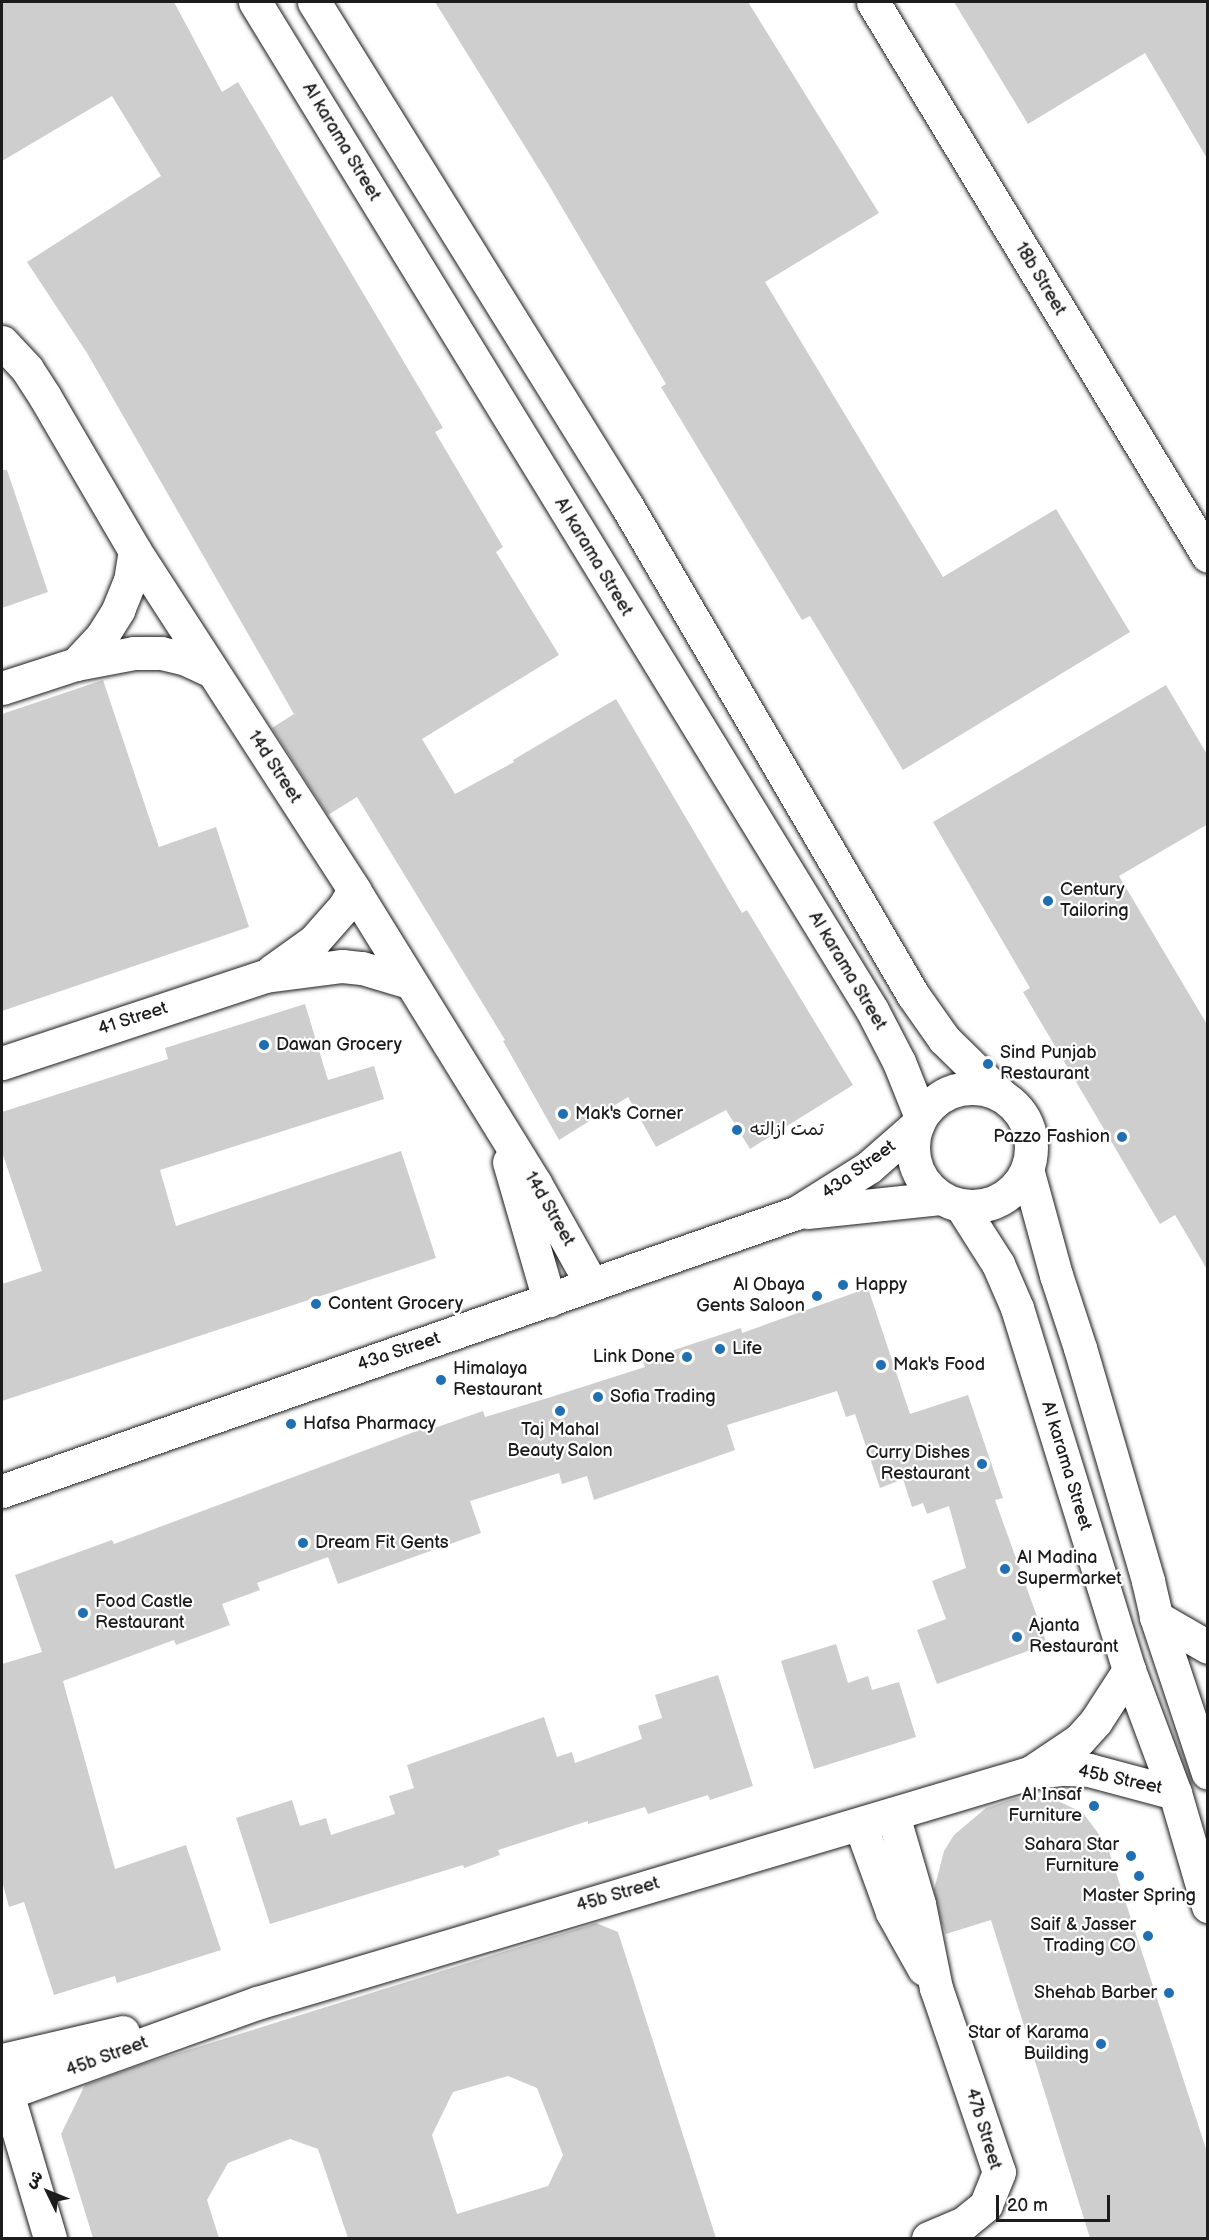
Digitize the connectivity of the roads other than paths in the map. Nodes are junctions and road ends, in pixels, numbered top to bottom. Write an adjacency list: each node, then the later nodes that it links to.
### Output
1 (255, 2): 15 (street, Al karama Street)
2 (314, 2): 14 (street)
3 (873, 2): 6 (street, 18b Street)
4 (2, 342): 5 (street, 14d Street)
5 (135, 551): 7 (street); 8 (street, 14d Street)
6 (1208, 556)
7 (76, 664): 8 (street); 9 (street)
8 (210, 670): 10 (street, 14d Street)
9 (2, 688)
10 (354, 890): 11 (street, 41 Street); 12 (street, 14d Street)
11 (266, 976): 12 (street, 41 Street); 13 (street, 41 Street)
12 (409, 982): 16 (street, 14d Street)
13 (2, 1063)
14 (1001, 1095): 15 (street); 17 (street)
15 (919, 1120): 18 (street); 19 (street, 43a Street)
16 (504, 1137): 20 (street, 14d Street); 21 (street, 14d Street)
17 (1027, 1169): 18 (street); 23 (street)
18 (951, 1202): 19 (street, 43a Street); 25 (street, Al karama Street)
19 (796, 1213): 20 (street, 43a Street)
20 (591, 1283): 21 (street, 43a Street)
21 (549, 1300): 22 (street, 43a Street)
22 (2, 1491)
23 (1156, 1617): 24 (street); 26 (street)
24 (1208, 1647)
25 (1129, 1670): 27 (street, 45b Street); 28 (street, Al karama Street)
26 (1206, 1759)
27 (1029, 1773): 28 (street, 45b Street); 29 (street, 45b Street)
28 (1175, 1793): 31 (street, Al karama Street)
29 (893, 1815): 30 (street, 45b Street); 32 (street, 47b Street)
30 (860, 1824): 32 (street, 47b Street); 33 (street, 45b Street)
31 (1208, 1906)
32 (936, 1988): 37 (street, 47b Street)
33 (208, 2019): 34 (street, 45b Street); 35 (street, 45b Street)
34 (2, 2060)
35 (4, 2085): 36 (street)
36 (50, 2238)
37 (928, 2238)

